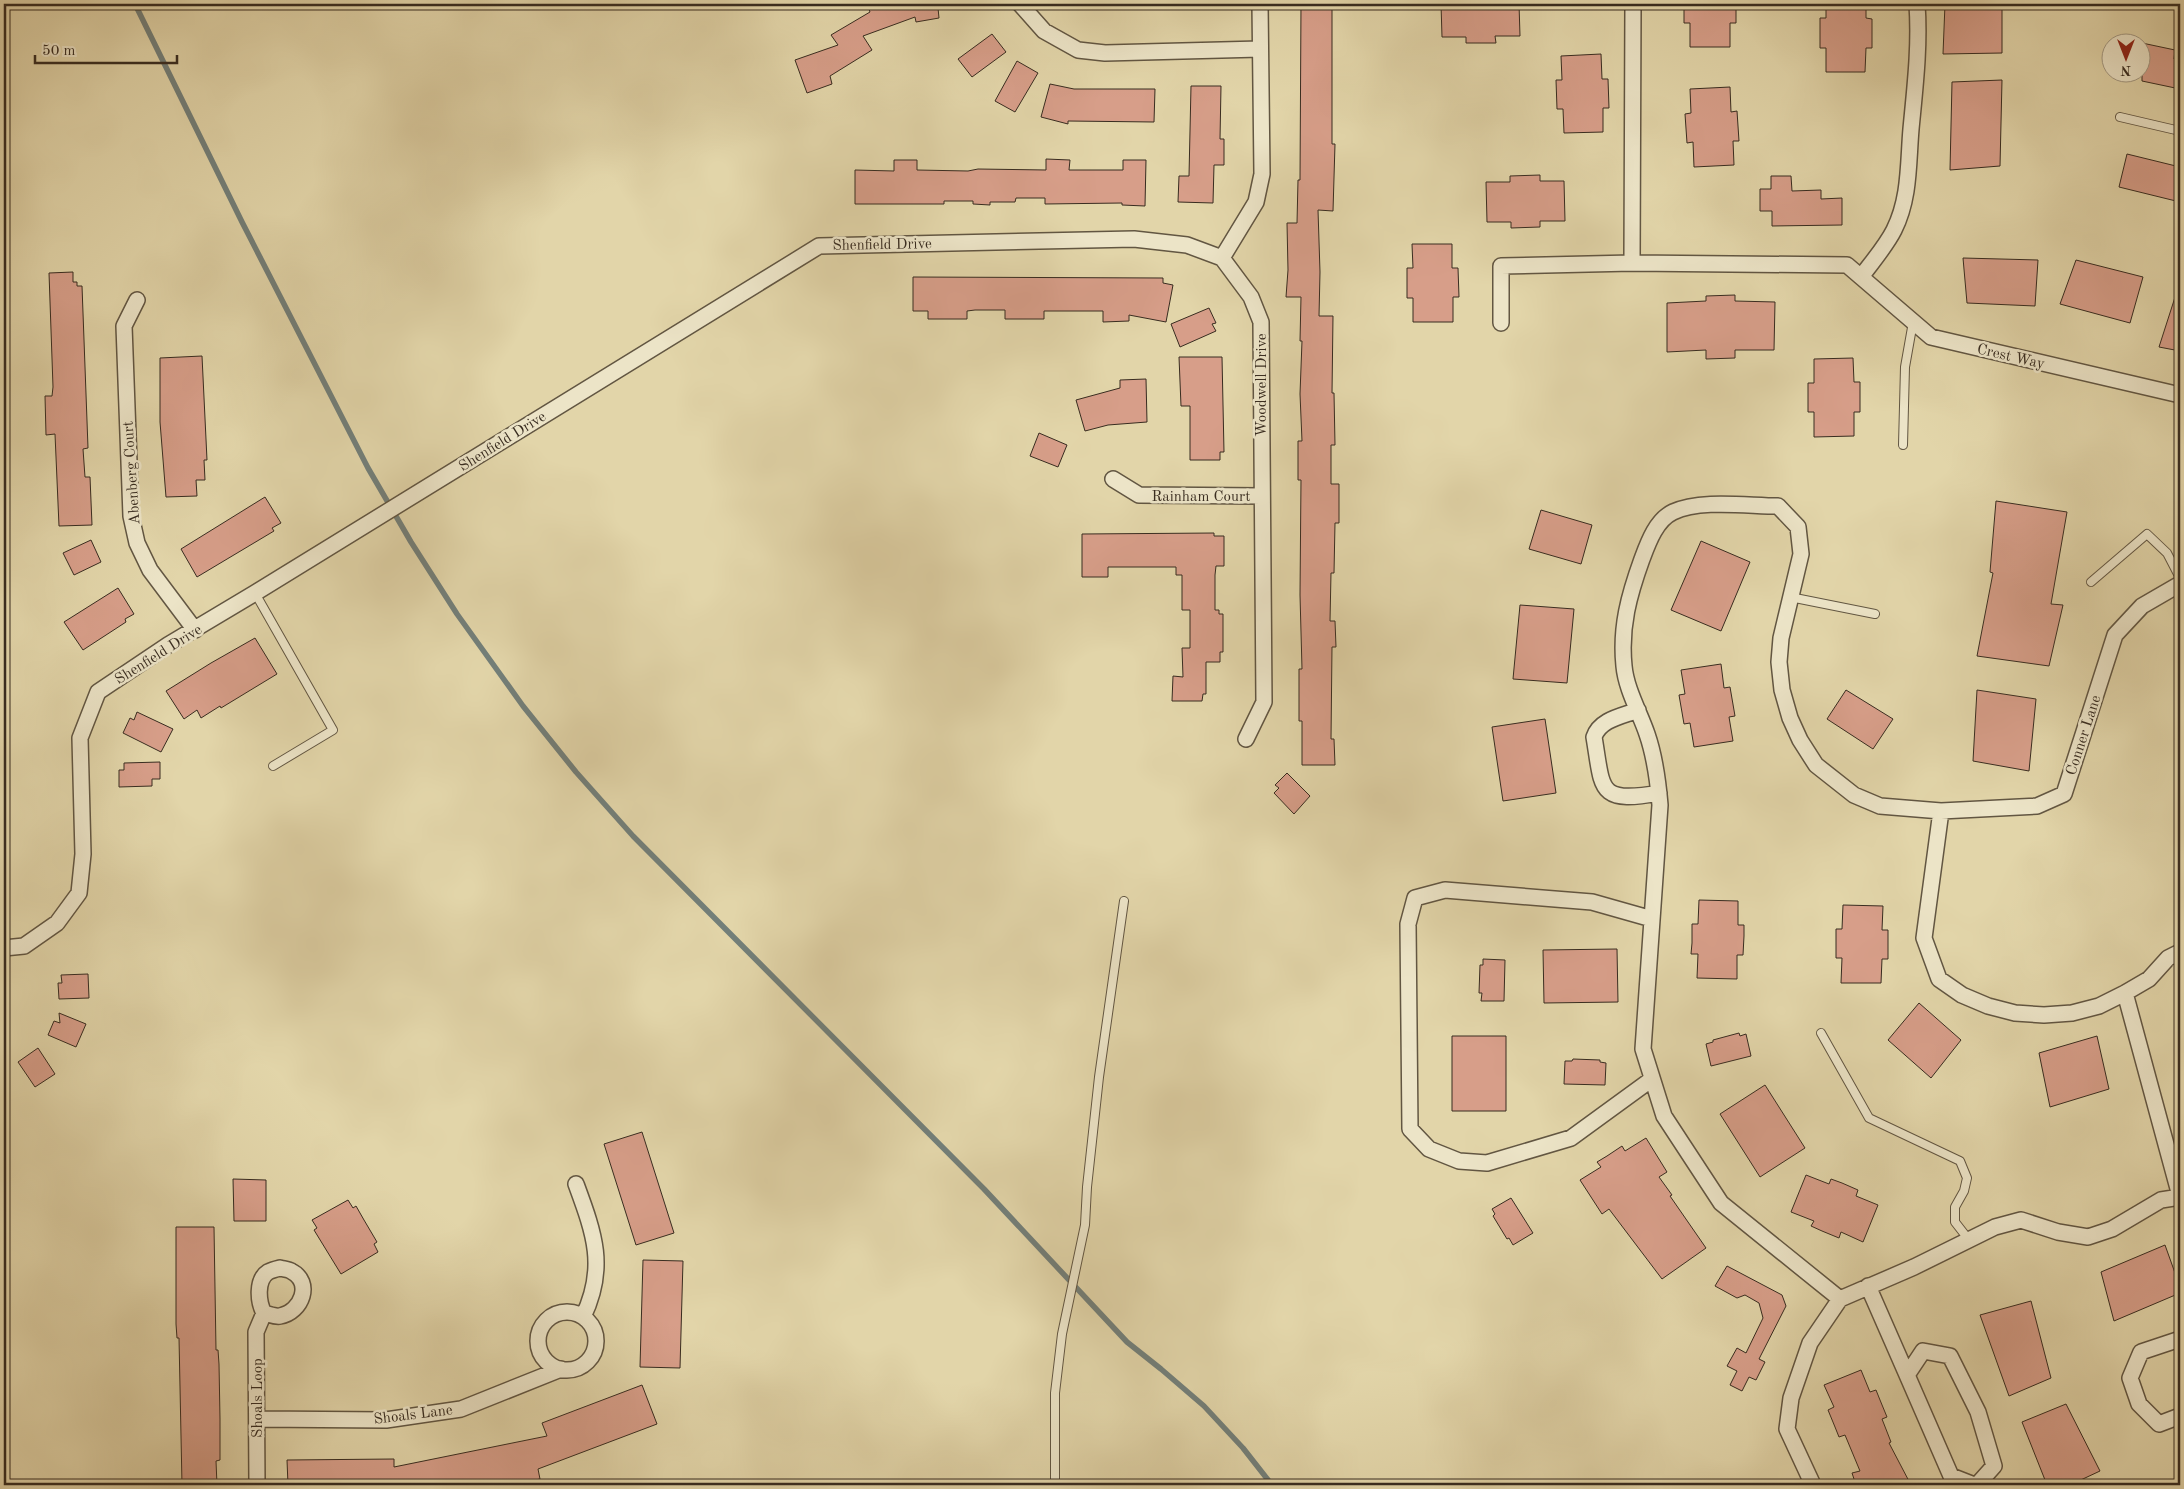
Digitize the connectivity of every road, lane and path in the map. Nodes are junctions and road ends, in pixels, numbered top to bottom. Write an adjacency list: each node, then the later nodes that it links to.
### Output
1 (1020, 4): 5 (street)
2 (1260, 4): 5 (street)
3 (1633, 4): 9 (street)
4 (1917, 4): 10 (street)
5 (1260, 49): 8 (street)
6 (2120, 117): 7 (lane)
7 (2180, 131)
8 (1222, 258): 17 (street, Woodwell Drive); 21 (street, Shenfield Drive)
9 (1632, 263): 10 (street, Crest Way); 13 (street, Crest Way)
10 (1861, 277): 12 (street, Crest Way)
11 (137, 300): 24 (street, Abenberg Court)
12 (1913, 322): 14 (street, Crest Way); 15 (lane)
13 (1501, 323)
14 (2180, 395)
15 (1903, 445)
16 (1113, 480): 17 (street, Rainham Court)
17 (1262, 496): 26 (street, Woodwell Drive)
18 (2180, 578): 19 (lane)
19 (2091, 582)
20 (2180, 584): 29 (street, Conner Lane)
21 (255, 594): 24 (street, Shenfield Drive); 27 (lane)
22 (1790, 597): 23 (lane); 25 (street, Conner Lane); 29 (street, Conner Lane)
23 (1876, 614)
24 (195, 630): 32 (street, Shenfield Drive)
25 (1638, 710): 28 (street, Conner Lane); 28 (street)
26 (1246, 739)
27 (272, 766)
28 (1659, 794): 31 (street, Conner Lane)
29 (1941, 811): 34 (street)
30 (1124, 902): 50 (lane)
31 (1652, 919): 36 (street, Conner Lane); 36 (street)
32 (4, 948)
33 (2180, 952): 34 (street)
34 (2125, 994): 38 (street)
35 (1821, 1034): 39 (lane)
36 (1652, 1079): 41 (street, Conner Lane)
37 (576, 1184): 43 (street)
38 (2180, 1196): 39 (street)
39 (1968, 1240): 40 (street)
40 (1868, 1286): 41 (street); 46 (street)
41 (1840, 1299): 51 (street)
42 (264, 1313): 48 (street, Shoals Loop)
43 (583, 1317): 45 (street, Shoals Lane); 45 (street)
44 (2180, 1338): 47 (street)
45 (561, 1369): 48 (street, Shoals Lane)
46 (1906, 1375): 52 (street); 52 (street)
47 (2180, 1416)
48 (257, 1419): 49 (street, Shoals Loop)
49 (257, 1485)
50 (1055, 1485)
51 (1813, 1485)
52 (1975, 1485)

